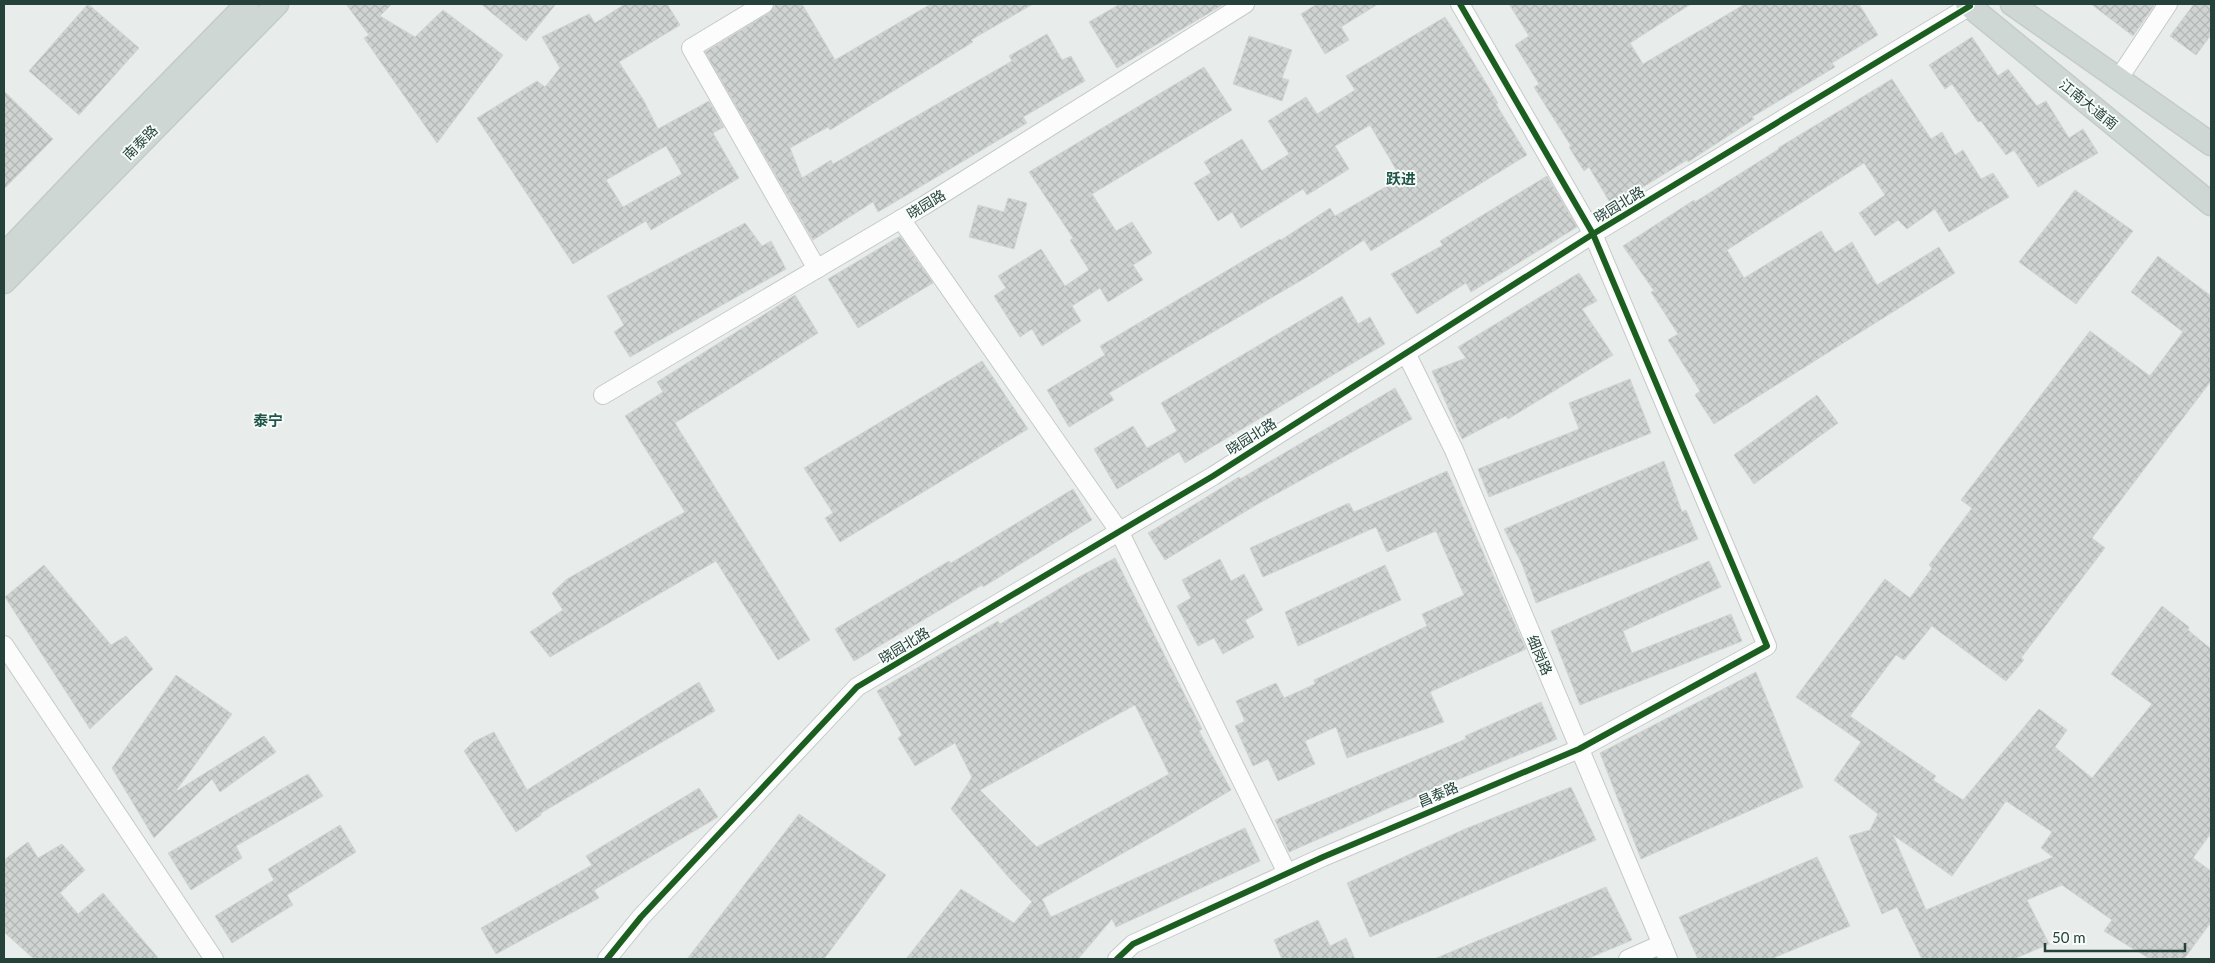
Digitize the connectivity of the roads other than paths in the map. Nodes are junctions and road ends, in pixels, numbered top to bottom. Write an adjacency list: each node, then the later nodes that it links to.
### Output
1 (247, 4): 14 (main road, 南泰路)
2 (277, 4): 16 (main road, 南泰路)
3 (764, 4): 15 (street)
4 (1245, 4): 12 (street, 晓园路)
5 (1460, 4): 13 (street)
6 (1968, 4): 11 (main road, 江南大道南); 13 (street, 晓园北路)
7 (2012, 4): 9 (main road)
8 (2168, 4): 9 (street)
9 (2119, 78): 10 (main road)
10 (2211, 144)
11 (2211, 204)
12 (901, 219): 15 (street, 晓园路); 19 (street)
13 (1593, 234): 17 (street, 晓园北路); 21 (street, 昌泰路)
14 (4, 255)
15 (817, 269): 18 (street, 晓园路)
16 (4, 282)
17 (1406, 353): 19 (street, 晓园北路); 21 (street, 细岗路)
18 (603, 395)
19 (1119, 532): 22 (street); 25 (street, 晓园北路)
20 (4, 645): 24 (street)
21 (1579, 749): 22 (street, 昌泰路); 23 (street, 细岗路)
22 (1287, 873): 26 (street, 昌泰路)
23 (1665, 952): 27 (street)
24 (214, 959)
25 (607, 959)
26 (1117, 959)
27 (1628, 959)

